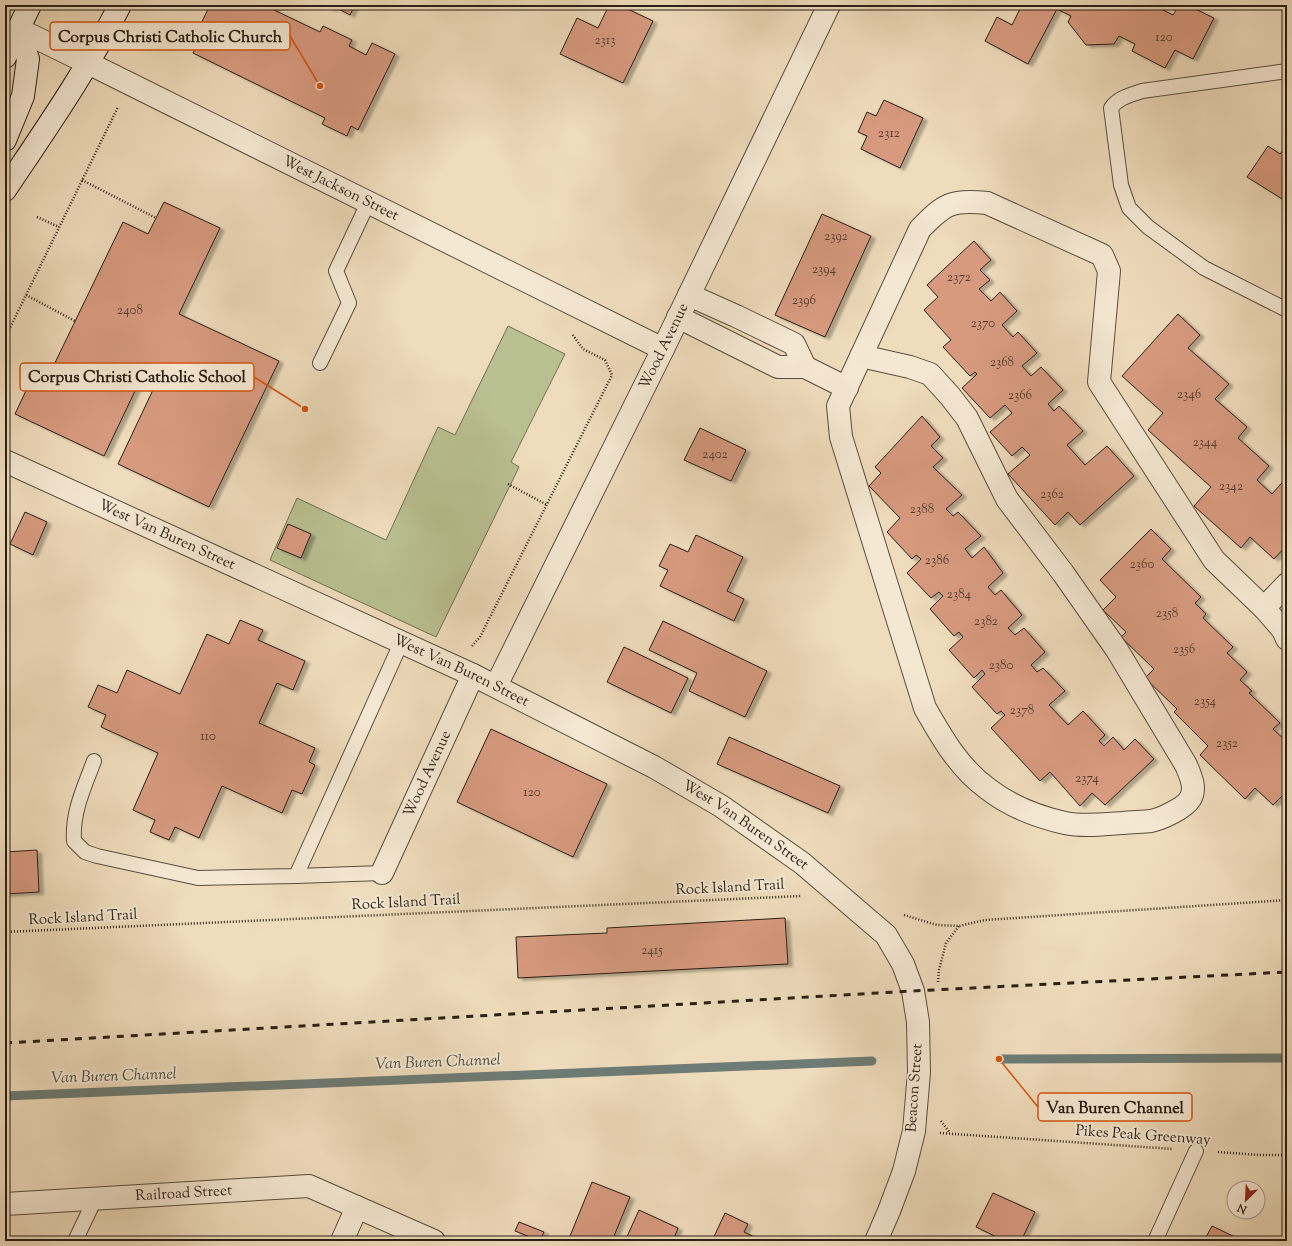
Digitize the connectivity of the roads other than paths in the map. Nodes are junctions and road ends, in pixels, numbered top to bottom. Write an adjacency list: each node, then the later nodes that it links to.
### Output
1 (30, 5): 4 (street)
2 (120, 5): 6 (street)
3 (829, 5): 11 (street, Wood Avenue)
4 (12, 26): 5 (street); 6 (street, West Jackson Street); 8 (street)
5 (5, 56)
6 (88, 63): 9 (street); 10 (street, West Jackson Street)
7 (1287, 71): 12 (lane)
8 (5, 140)
9 (5, 190)
10 (368, 203): 14 (street, West Jackson Street); 16 (lane)
11 (689, 295): 13 (street, Wood Avenue); 17 (street)
12 (1287, 310)
13 (678, 317): 14 (street, Wood Avenue); 17 (street)
14 (663, 349): 25 (street, Wood Avenue)
15 (861, 356): 18 (street); 18 (street); 21 (street)
16 (320, 364)
17 (805, 366): 18 (street)
18 (847, 388)
19 (5, 461): 23 (street, West Van Buren Street)
20 (1287, 584): 21 (street)
21 (1264, 608): 22 (street)
22 (1287, 639)
23 (401, 643): 24 (street, West Van Buren Street); 28 (lane)
24 (473, 675): 25 (street, West Van Buren Street); 27 (street, Wood Avenue)
25 (496, 686): 29 (street, West Van Buren Street)
26 (94, 761): 28 (lane)
27 (382, 873): 28 (lane)
28 (296, 876)
29 (886, 935): 37 (street, Beacon Street)
30 (1196, 1151): 38 (lane)
31 (95, 1199): 32 (street, Railroad Street); 33 (street, Railroad Street); 34 (lane)
32 (5, 1204)
33 (357, 1207): 35 (street); 36 (street)
34 (75, 1241)
35 (342, 1241)
36 (434, 1241)
37 (876, 1241)
38 (1155, 1241)

